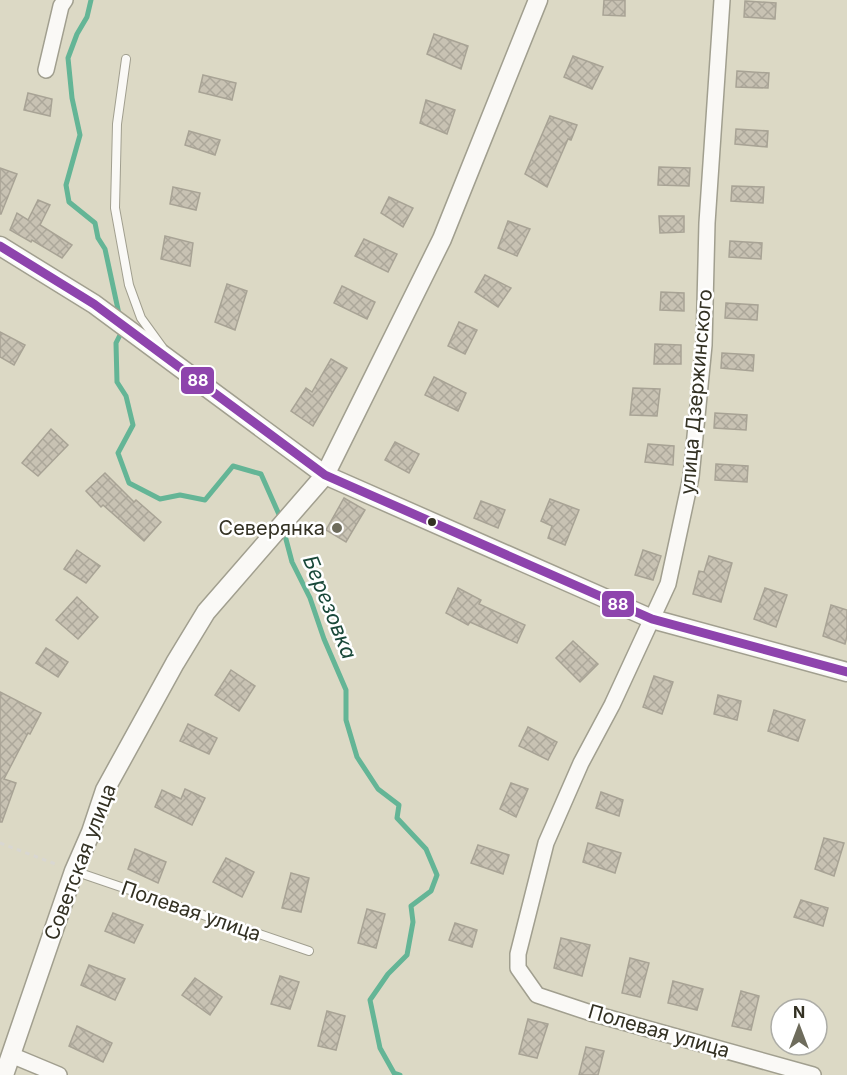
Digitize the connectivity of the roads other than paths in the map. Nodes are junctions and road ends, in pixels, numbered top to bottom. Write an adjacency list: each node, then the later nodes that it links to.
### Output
1 (65, 0): 5 (street)
2 (538, 0): 8 (street, Советская улица)
3 (722, 0): 9 (street, улица Дзержинского)
4 (126, 59): 7 (lane)
5 (46, 70)
6 (0, 246): 7 (street)
7 (172, 360): 8 (street)
8 (325, 475): 9 (street); 11 (street, Советская улица)
9 (652, 619): 10 (street); 13 (street, улица Дзержинского)
10 (847, 672)
11 (74, 871): 12 (lane, Полевая улица); 14 (street, Советская улица)
12 (309, 951)
13 (518, 968): 15 (street, Полевая улица)
14 (11, 1055): 16 (street, Советская улица); 17 (street)
15 (805, 1074)
16 (4, 1075)
17 (59, 1075)

